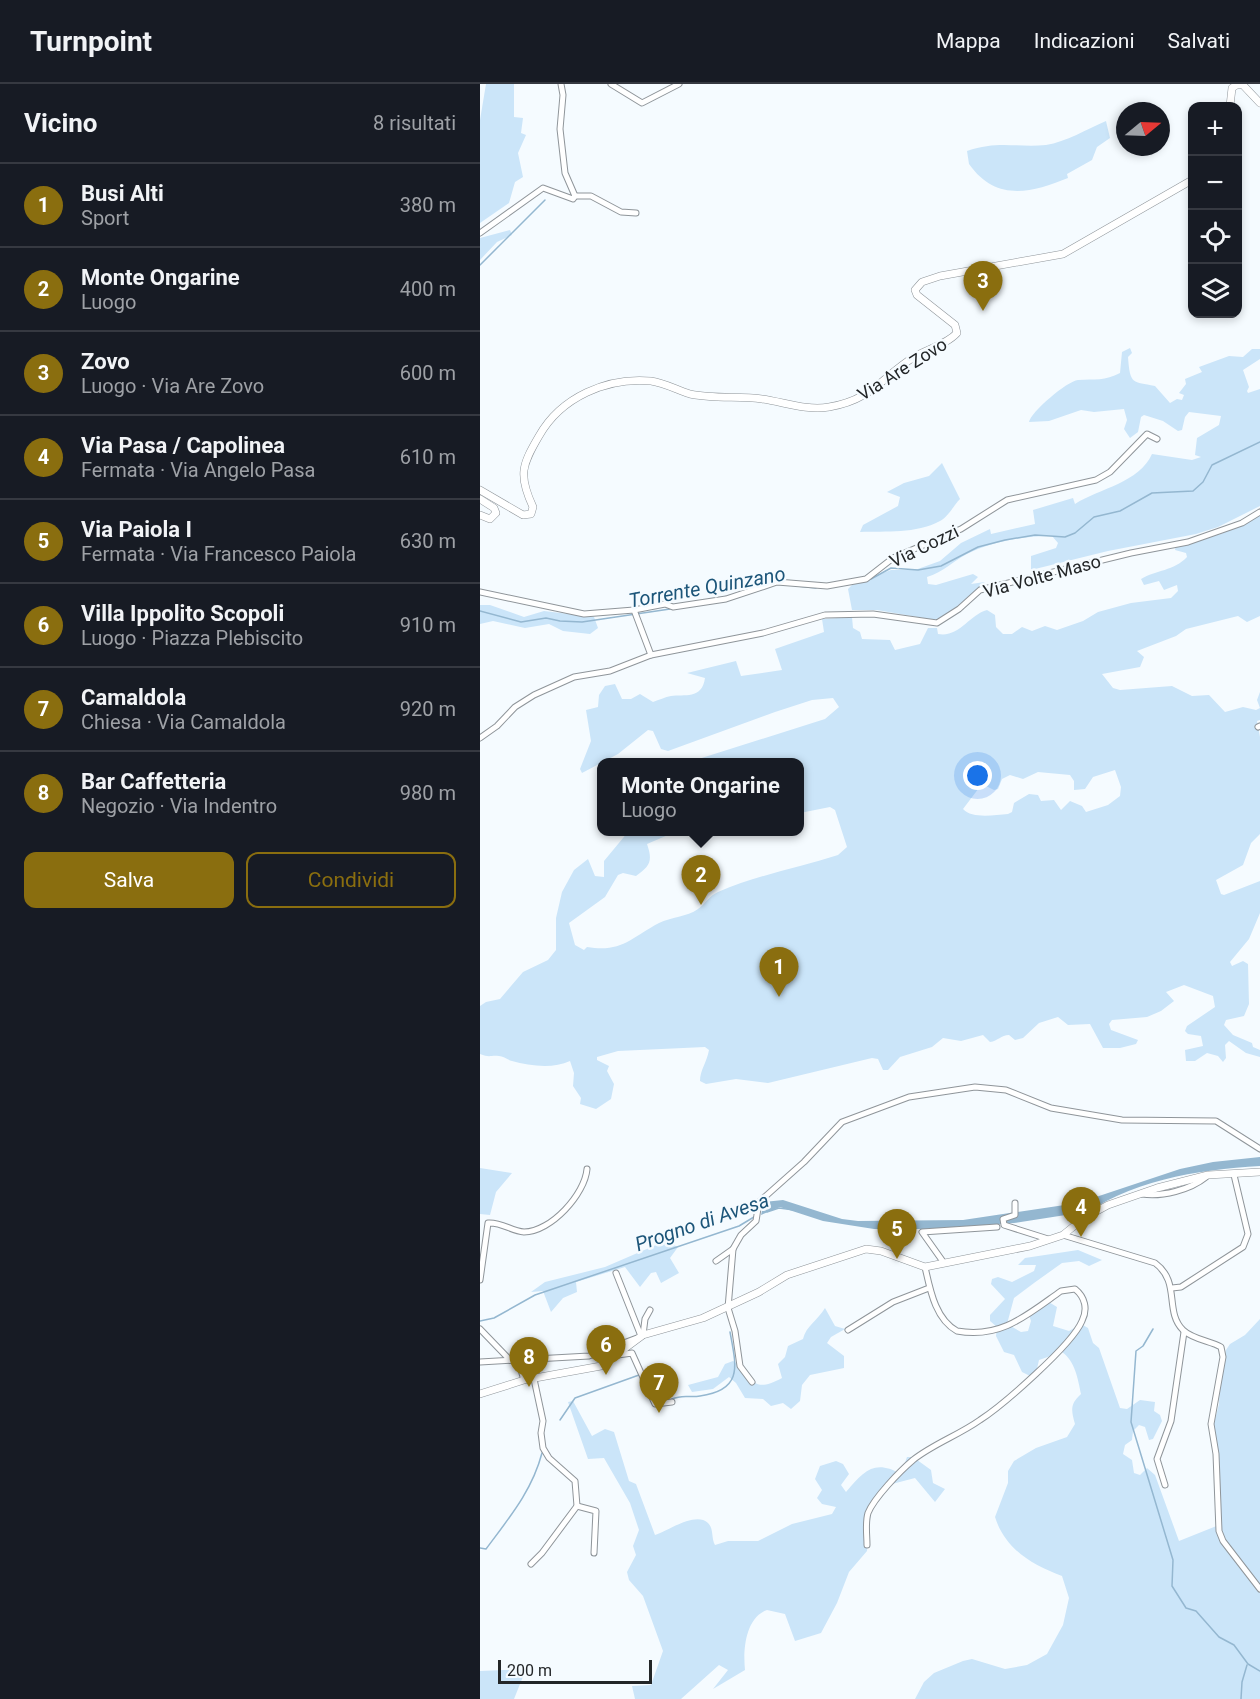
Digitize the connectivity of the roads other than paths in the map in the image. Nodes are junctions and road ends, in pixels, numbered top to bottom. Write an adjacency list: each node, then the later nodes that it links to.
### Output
1 (561, 84): 7 (street)
2 (611, 84): 3 (street)
3 (679, 84)
4 (1230, 102): 5 (street)
5 (1260, 103)
6 (1188, 182): 11 (street, Via Are Zovo)
7 (575, 196): 8 (street); 9 (street)
8 (636, 213)
9 (480, 233)
10 (1157, 439): 16 (street, Via Cozzi)
11 (480, 490)
12 (480, 499): 14 (street)
13 (1260, 512): 17 (street, Via Volte Maso)
14 (480, 515)
15 (480, 592): 16 (street, Via Cozzi)
16 (635, 612): 17 (street)
17 (651, 655): 18 (street)
18 (480, 738)
19 (1260, 1149): 27 (street)
20 (587, 1169): 32 (street)
21 (1260, 1172): 22 (street)
22 (1234, 1174): 25 (street); 34 (street)
23 (1015, 1203): 26 (street)
24 (997, 1227): 29 (street)
25 (1063, 1234): 26 (street); 34 (street)
26 (1048, 1239): 29 (street)
27 (733, 1249): 28 (street); 35 (street)
28 (716, 1261)
29 (944, 1263): 30 (street)
30 (925, 1267): 33 (street); 35 (street)
31 (616, 1273): 40 (street)
32 (480, 1280)
33 (929, 1288): 38 (street); 52 (street)
34 (1172, 1288): 39 (street)
35 (728, 1308): 40 (street); 47 (street)
36 (650, 1310): 40 (street)
37 (480, 1329): 42 (street)
38 (848, 1330)
39 (1184, 1332): 50 (street); 55 (street)
40 (640, 1336): 41 (street); 43 (street)
41 (618, 1355): 45 (street); 49 (street)
42 (510, 1360): 43 (street); 44 (street)
43 (518, 1360): 46 (street)
44 (480, 1362)
45 (534, 1379): 46 (street); 51 (street)
46 (524, 1380): 48 (street)
47 (753, 1382)
48 (480, 1394)
49 (672, 1402)
50 (1165, 1485)
51 (577, 1506): 53 (street); 54 (street)
52 (867, 1545)
53 (594, 1553)
54 (531, 1564)
55 (1260, 1588)

